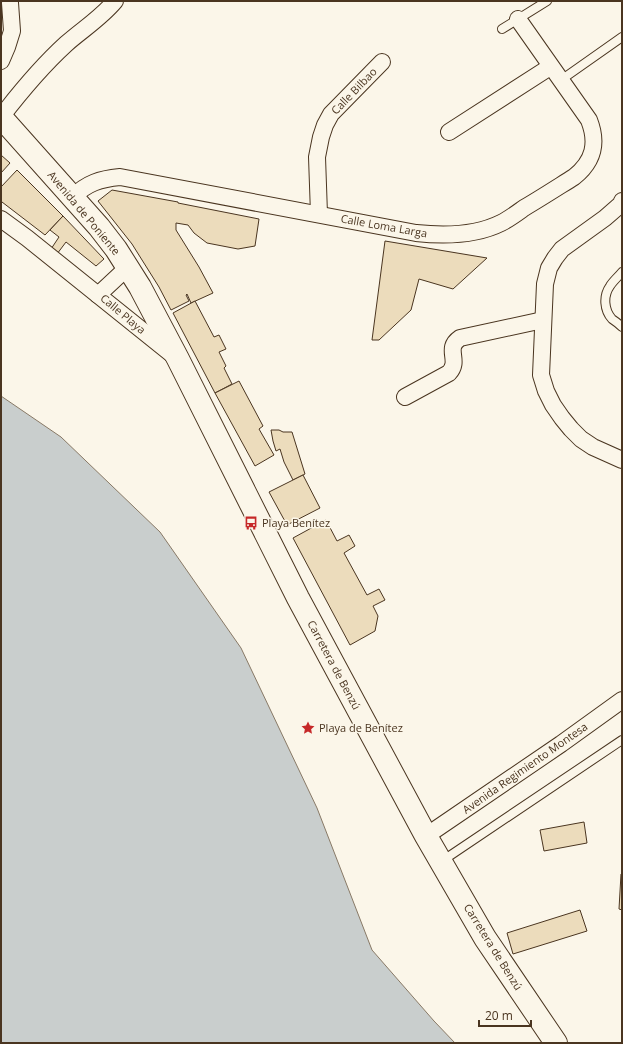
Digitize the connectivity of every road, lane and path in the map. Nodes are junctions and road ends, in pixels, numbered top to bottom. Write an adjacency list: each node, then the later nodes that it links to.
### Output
1 (115, 1): 11 (street)
2 (547, 1): 4 (lane)
3 (10, 3): 7 (street)
4 (518, 19): 5 (lane); 9 (street, Calle Loma Larga)
5 (502, 29)
6 (622, 37): 10 (lane)
7 (1, 61)
8 (382, 62): 15 (street, Calle Bilbao)
9 (550, 67): 10 (street, Calle Loma Larga); 12 (street)
10 (561, 80): 15 (street, Calle Loma Larga)
11 (1, 117): 13 (highway, Avenida de Poniente)
12 (449, 132)
13 (73, 197): 15 (street, Calle Loma Larga); 17 (highway, Avenida de Poniente)
14 (622, 201): 20 (street)
15 (319, 214)
16 (1, 219): 19 (street)
17 (128, 267): 19 (street, Calle Playa); 22 (highway, Avenida de Poniente)
18 (622, 272): 21 (lane)
19 (98, 294): 22 (street, Calle Playa)
20 (543, 320): 23 (street); 24 (street)
21 (622, 327)
22 (178, 360): 27 (highway, Carretera de Benzú)
23 (405, 397)
24 (622, 460)
25 (622, 700): 27 (street, Avenida Regimiento Montesa)
26 (622, 740): 28 (lane)
27 (426, 836): 28 (highway, Carretera de Benzú)
28 (441, 862): 29 (highway, Carretera de Benzú)
29 (556, 1043)

